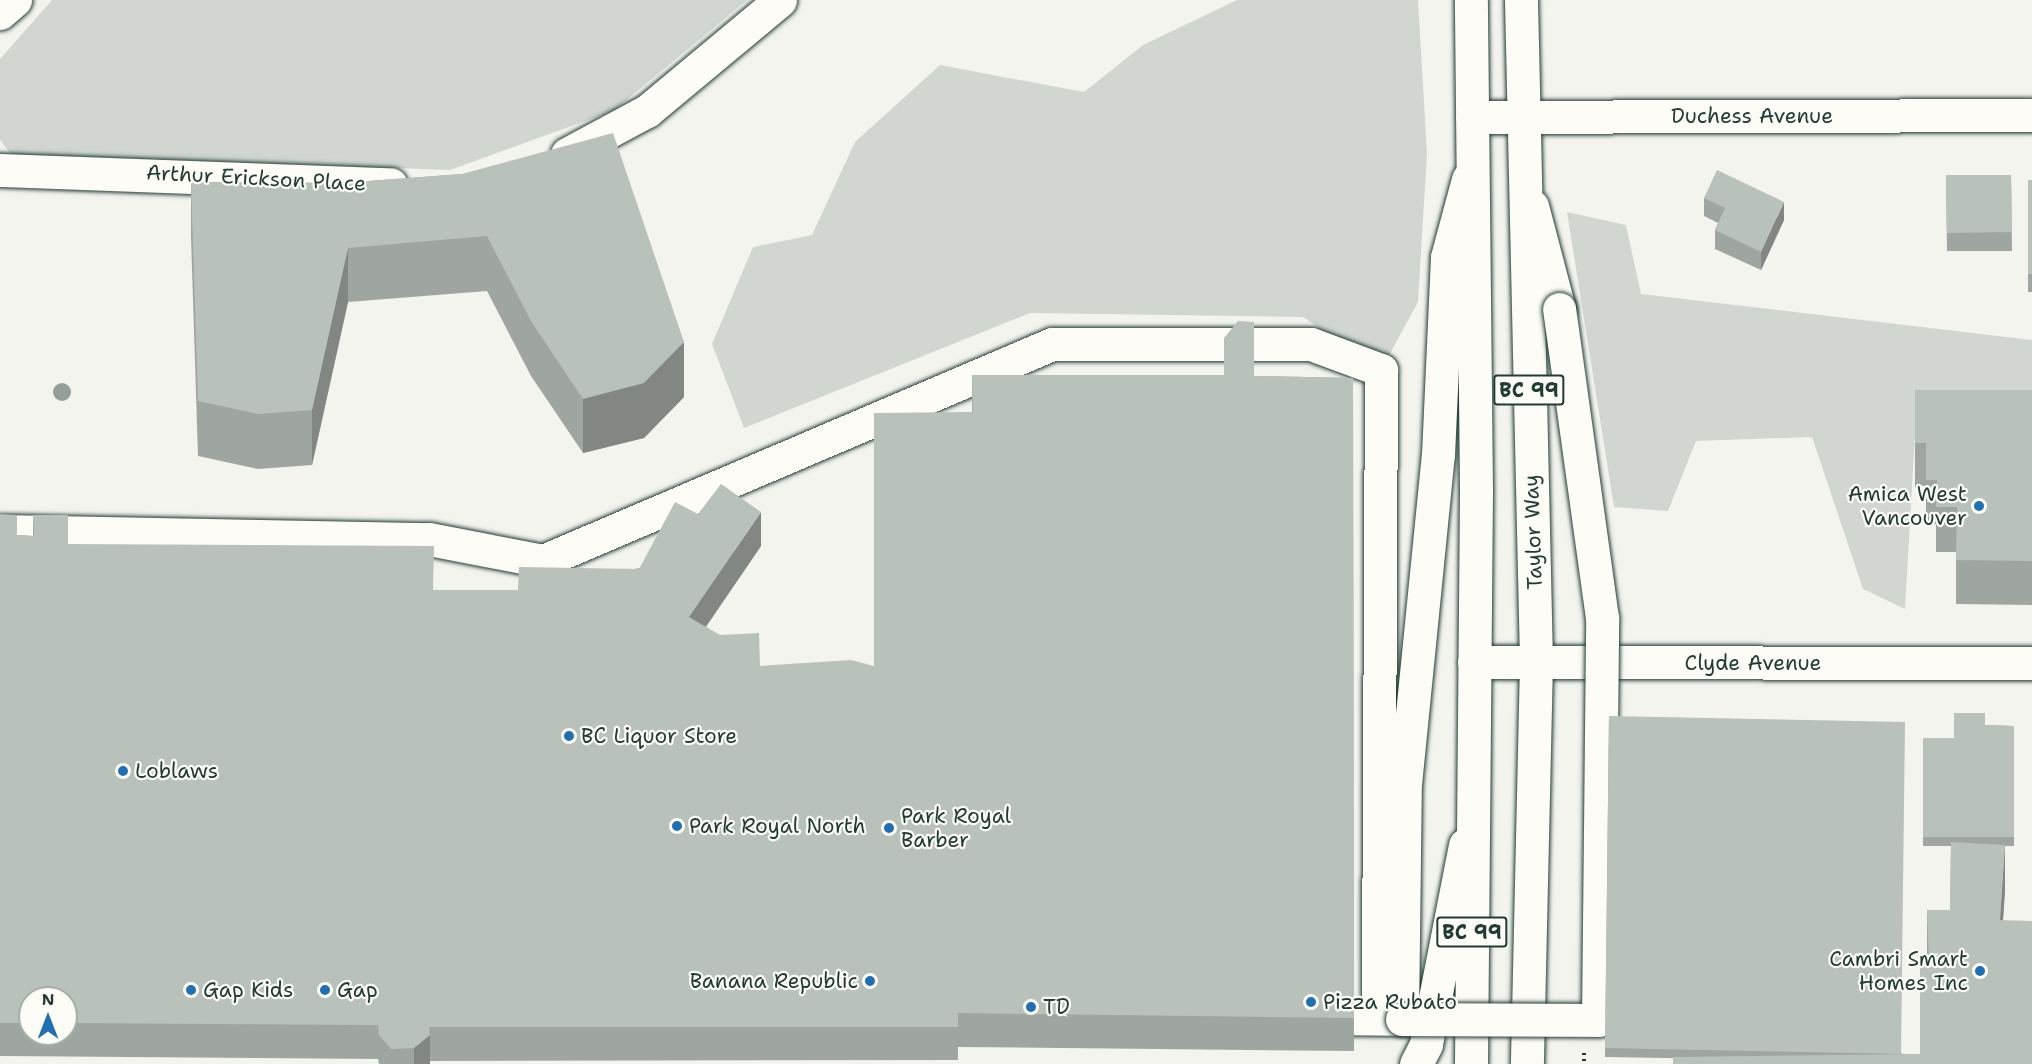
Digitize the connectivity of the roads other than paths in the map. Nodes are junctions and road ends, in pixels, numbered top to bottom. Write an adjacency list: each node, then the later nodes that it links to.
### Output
1 (15, 0): 5 (main road)
2 (780, 0): 10 (main road)
3 (1471, 0): 7 (main road, BC 99)
4 (1521, 0): 8 (main road, Taylor Way / BC 99)
5 (0, 13)
6 (2032, 115): 8 (main road, Duchess Avenue)
7 (1472, 117): 8 (main road, Duchess Avenue); 9 (main road, BC 99)
8 (1521, 117): 11 (main road, Taylor Way / BC 99)
9 (1474, 158): 15 (main road, BC 99); 21 (main road)
10 (542, 163)
11 (1522, 169): 16 (main road, Taylor Way / BC 99); 21 (main road, bridge)
12 (0, 170): 13 (main road, Arthur Erickson Place)
13 (421, 184)
14 (0, 531): 19 (main road)
15 (1474, 662): 16 (main road, Clyde Avenue); 18 (main road, BC 99)
16 (1536, 662): 17 (main road, Clyde Avenue); 24 (main road, Taylor Way / BC 99)
17 (2032, 663)
18 (1475, 799): 22 (main road); 23 (main road, BC 99)
19 (1378, 994)
20 (1282, 1017): 21 (main road)
21 (1402, 1018)
22 (1416, 1064)
23 (1471, 1064)
24 (1527, 1064)

